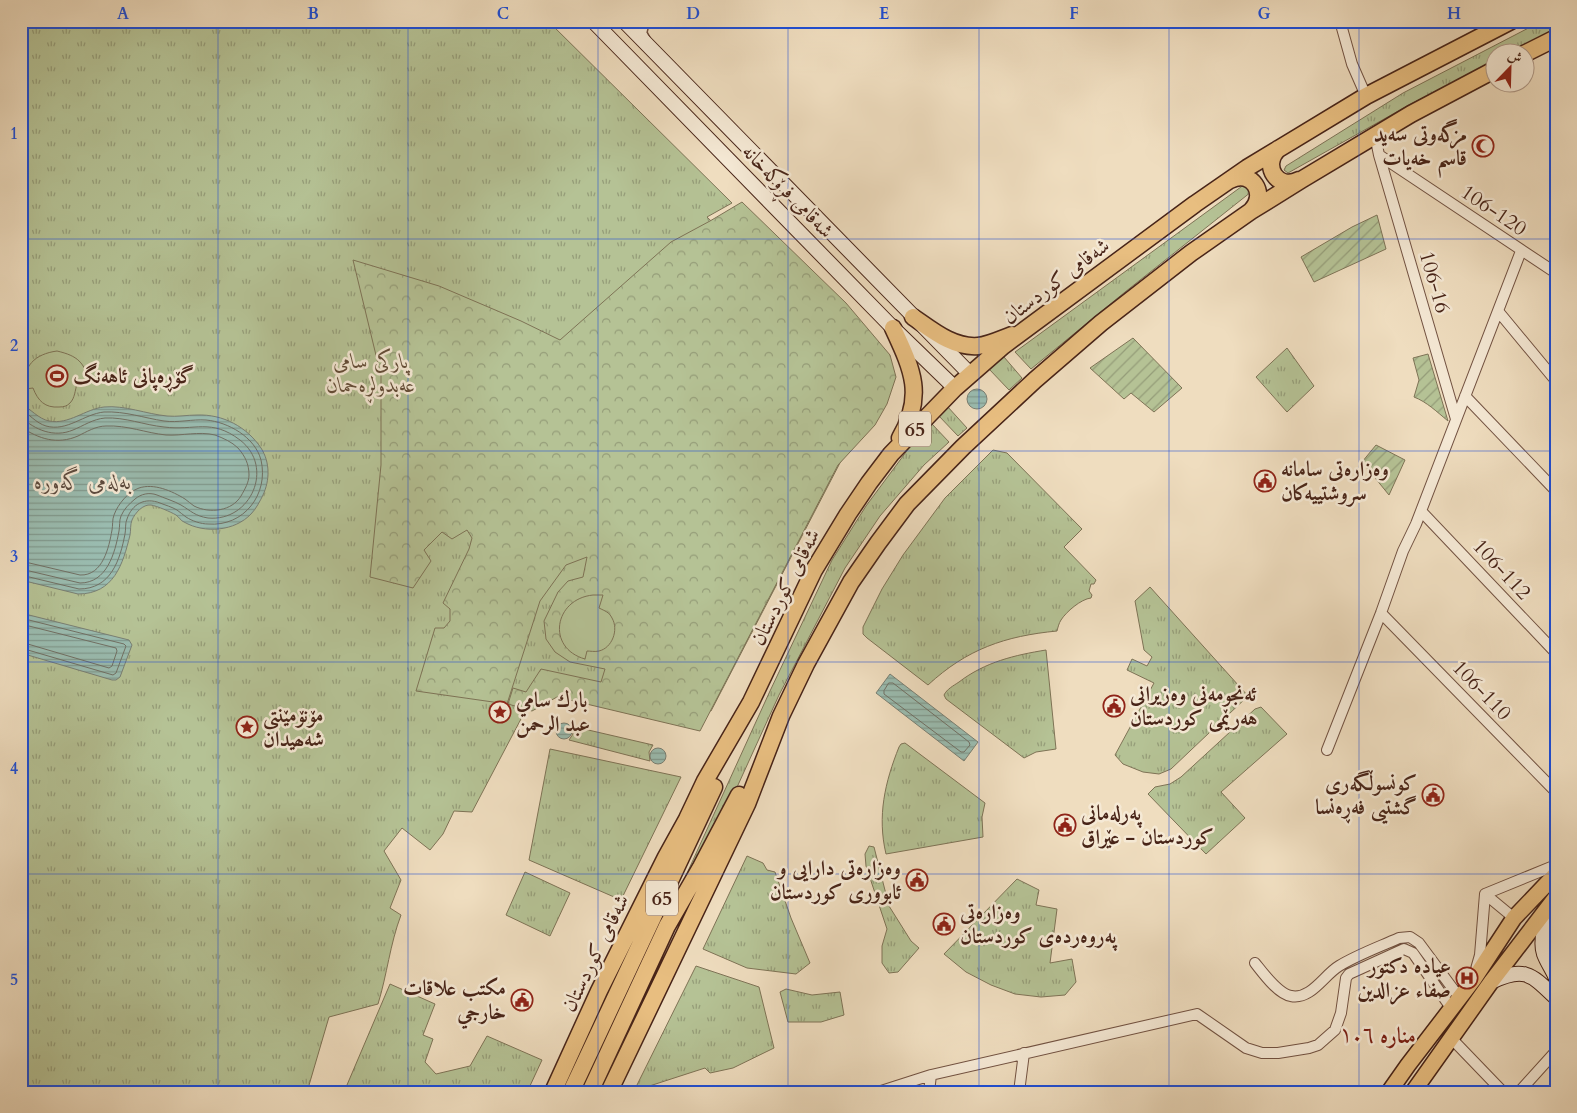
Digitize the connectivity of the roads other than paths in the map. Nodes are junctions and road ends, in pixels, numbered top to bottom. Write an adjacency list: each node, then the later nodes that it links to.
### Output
1 (593, 21): 21 (main road, شەقامی فڕۆکەخانە)
2 (624, 21): 7 (main road, شەقامی فڕۆکەخانە)
3 (643, 21): 7 (street)
4 (1340, 21): 10 (street)
5 (1510, 21): 10 (highway, شەقامی کوردستان / 65)
6 (1556, 38): 8 (highway)
7 (646, 44): 20 (main road, شەقامی فڕۆکەخانە)
8 (1534, 49)
9 (1484, 75): 11 (highway, 65)
10 (1366, 96): 12 (highway, شەقامی کوردستان / 65)
11 (1375, 135): 13 (street); 14 (highway, 65)
12 (1278, 149): 14 (highway); 15 (highway, شەقامی کوردستان / 65)
13 (1378, 155): 17 (street, 106-120); 27 (street, 106-16)
14 (1300, 180): 16 (highway, 65)
15 (1228, 181): 16 (highway); 22 (highway, شەقامی کوردستان / 65)
16 (1251, 211): 34 (highway, 65)
17 (1521, 251): 18 (street, 106-120); 19 (street)
18 (1556, 273)
19 (1498, 311): 24 (street); 26 (street)
20 (914, 317): 22 (highway); 23 (main road, شەقامی فڕۆکەخانە)
21 (893, 328): 25 (main road, شەقامی فڕۆکەخانە); 28 (highway)
22 (1024, 332): 23 (highway, شەقامی کوردستان / 65)
23 (970, 374): 25 (highway, شەقامی کوردستان / 65)
24 (1556, 381)
25 (955, 388): 28 (highway, شەقامی کوردستان / 65)
26 (1465, 396): 27 (street); 29 (street)
27 (1456, 418): 30 (street)
28 (891, 454): 33 (highway, شەقامی کوردستان / 65)
29 (1556, 491)
30 (1421, 511): 31 (street); 32 (street, 106-112)
31 (1381, 613): 35 (street); 36 (street, 106-110)
32 (1556, 653)
33 (751, 702): 52 (highway, شەقامی کوردستان / 65); 56 (highway, شەقامی کوردستان / 65)
34 (781, 716): 57 (highway, 65); 58 (highway, 65)
35 (1327, 750)
36 (1556, 792)
37 (1556, 865): 39 (street)
38 (1556, 874): 41 (main road)
39 (1485, 894): 41 (street); 45 (street)
40 (1556, 897): 42 (main road); 44 (main road)
41 (1514, 918): 42 (main road); 45 (main road)
42 (1528, 932): 44 (main road); 46 (main road)
43 (1255, 963): 48 (street)
44 (1556, 977)
45 (1474, 978): 48 (main road)
46 (1491, 982): 47 (main road); 49 (main road)
47 (1556, 998)
48 (1455, 1002): 51 (street); 62 (main road)
49 (1451, 1038): 63 (main road); 64 (street)
50 (1556, 1051): 65 (street)
51 (1024, 1053): 53 (street); 61 (street)
52 (566, 1062): 54 (highway); 55 (highway, شەقامی کوردستان / 65)
53 (931, 1075): 59 (street); 60 (street)
54 (542, 1092)
55 (553, 1092)
56 (571, 1092)
57 (590, 1092)
58 (609, 1092)
59 (878, 1092)
60 (929, 1092)
61 (1019, 1092)
62 (1390, 1092)
63 (1413, 1092)
64 (1503, 1092)
65 (1519, 1092)

